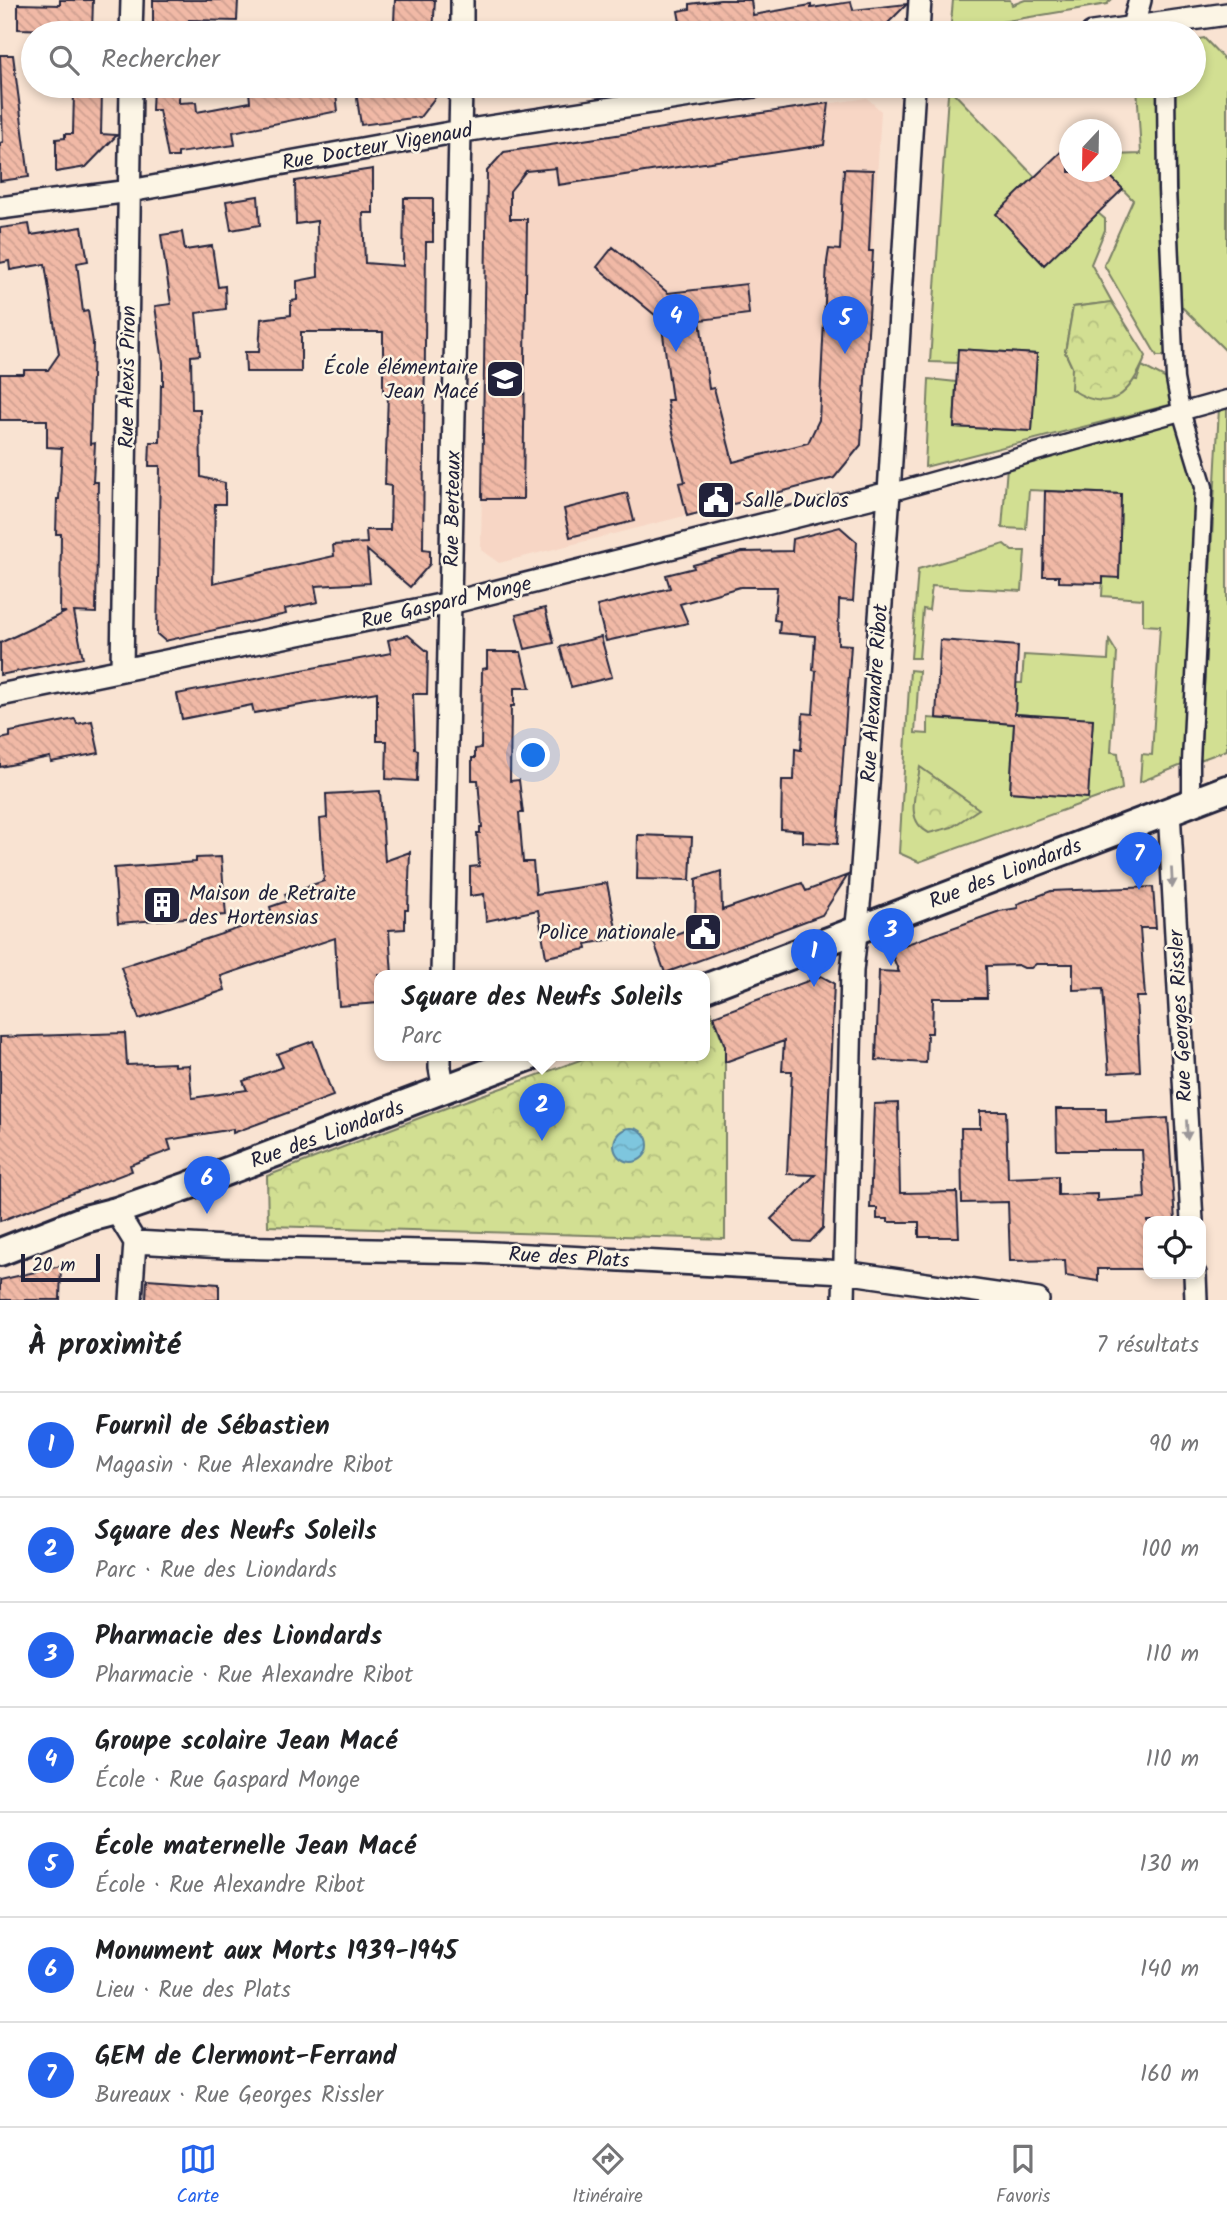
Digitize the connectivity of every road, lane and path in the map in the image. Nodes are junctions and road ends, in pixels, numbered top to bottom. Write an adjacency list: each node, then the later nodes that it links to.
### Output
1 (132, 0): 6 (street)
2 (462, 0): 7 (street)
3 (920, 0): 8 (street)
4 (1140, 0): 9 (street)
5 (1227, 14): 10 (street)
6 (131, 21)
7 (462, 21)
8 (919, 21)
9 (1134, 21)
10 (1194, 21)
11 (131, 98): 17 (street, Rue Alexis Piron)
12 (461, 98): 16 (street, Rue Berteaux)
13 (676, 98): 16 (street, Rue Docteur Vigenaud)
14 (913, 98): 21 (street, Rue Alexandre Ribot)
15 (1166, 98): 20 (street)
16 (460, 131): 17 (street, Rue Docteur Vigenaud); 22 (street, Rue Berteaux)
17 (130, 191): 18 (street, Rue Docteur Vigenaud); 23 (street, Rue Alexis Piron)
18 (0, 208)
19 (1227, 399): 20 (street)
20 (1181, 411): 21 (street); 26 (street)
21 (889, 493): 22 (street, Rue Gaspard Monge); 27 (street, Rue Alexandre Ribot)
22 (450, 604): 23 (street, Rue Gaspard Monge); 28 (street, Rue Berteaux)
23 (122, 669): 24 (street, Rue Gaspard Monge)
24 (0, 695)
25 (1227, 789): 26 (street, Rue des Liondards)
26 (1180, 806): 27 (street, Rue des Liondards); 34 (street, Rue Georges Rissler, one-way to 34)
27 (857, 929): 29 (street, Rue des Liondards); 37 (street, Rue Alexandre Ribot)
28 (442, 970)
29 (710, 986)
30 (440, 1061): 32 (street)
31 (519, 1061): 32 (street, Rue des Liondards)
32 (444, 1090): 33 (street, Rue des Liondards)
33 (116, 1211): 35 (street); 36 (street, Rue des Liondards)
34 (1192, 1216)
35 (135, 1242): 37 (street, Rue des Plats); 39 (street)
36 (0, 1252)
37 (844, 1272): 40 (street, Rue Alexandre Ribot); 41 (street, Rue des Plats)
38 (1195, 1279): 42 (street)
39 (131, 1300)
40 (844, 1300)
41 (1038, 1300)
42 (1196, 1300)

